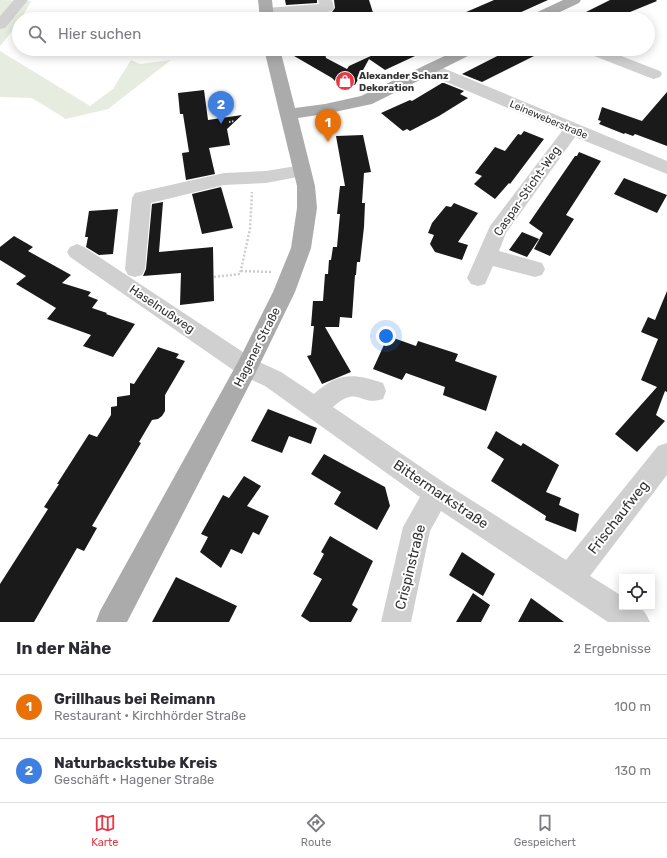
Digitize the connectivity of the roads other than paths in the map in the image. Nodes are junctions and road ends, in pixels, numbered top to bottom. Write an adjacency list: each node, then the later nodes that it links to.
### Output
1 (21, 0): 6 (street)
2 (325, 0): 4 (street)
3 (574, 0): 5 (main road)
4 (266, 6)
5 (549, 12)
6 (0, 25)
7 (274, 56): 12 (main road, Hagener Straße)
8 (456, 56): 10 (main road)
9 (606, 56): 11 (street)
10 (431, 68): 12 (main road); 13 (street, Leineweberstraße)
11 (654, 74)
12 (290, 120): 15 (main road, Hagener Straße)
13 (572, 129): 14 (street, Leineweberstraße); 17 (street, Caspar-Sticht-Weg)
14 (667, 168)
15 (302, 171): 18 (street); 21 (main road, Hagener Straße)
16 (78, 252): 21 (street, Haselnußweg)
17 (487, 256): 19 (street); 20 (street, Caspar-Sticht-Weg)
18 (134, 269)
19 (535, 269)
20 (478, 278)
21 (247, 367): 23 (street, Bittermarkstraße); 27 (main road, Hagener Straße)
22 (374, 391): 23 (street)
23 (315, 408): 25 (street, Bittermarkstraße)
24 (667, 455): 26 (street, Frischaufweg)
25 (437, 492): 26 (street, Bittermarkstraße); 28 (street, Crispinstraße)
26 (570, 578): 29 (street, Bittermarkstraße)
27 (111, 622)
28 (396, 622)
29 (635, 622)

